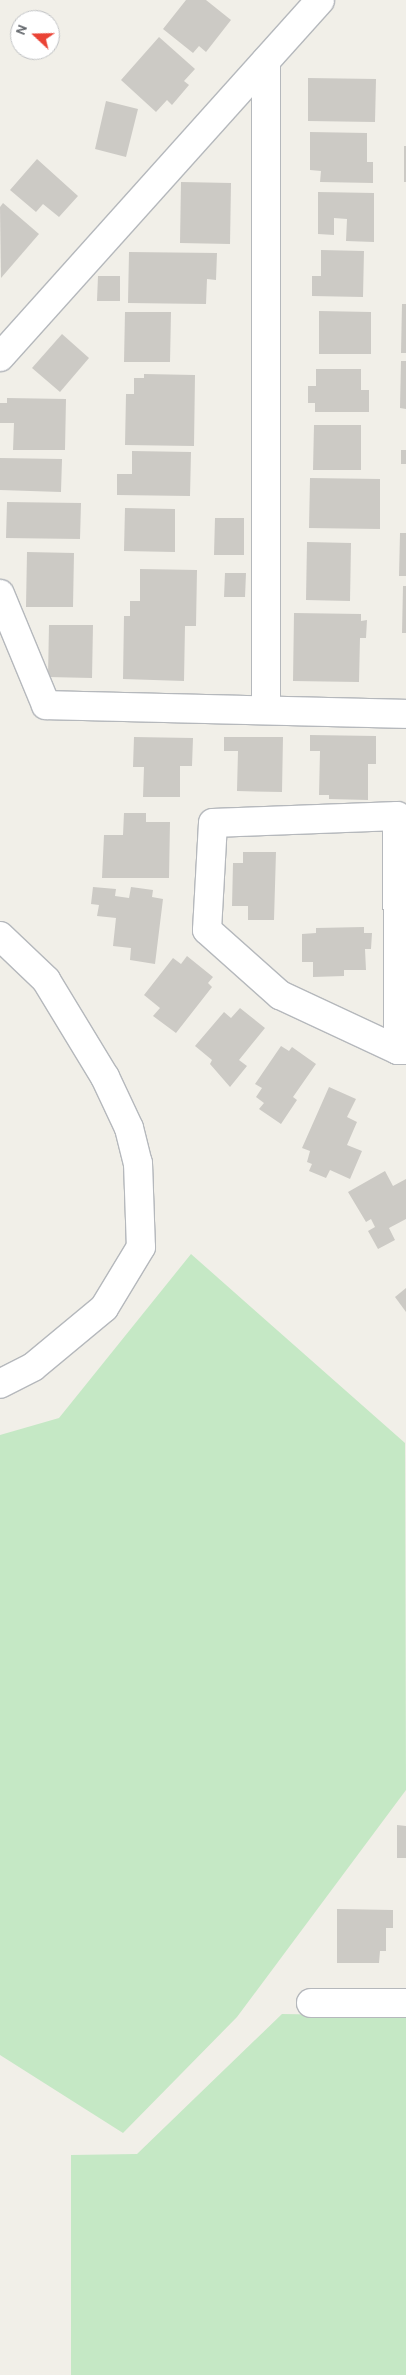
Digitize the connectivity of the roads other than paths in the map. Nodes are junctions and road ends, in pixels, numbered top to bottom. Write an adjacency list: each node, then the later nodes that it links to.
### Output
1 (320, 0): 2 (street)
2 (266, 60): 3 (street); 5 (street)
3 (0, 356)
4 (0, 594): 5 (street)
5 (266, 710): 6 (street)
6 (406, 714)
7 (0, 936): 9 (street)
8 (402, 1050): 8 (street)
9 (0, 1384)
10 (311, 2003): 11 (street)
11 (406, 2003)

